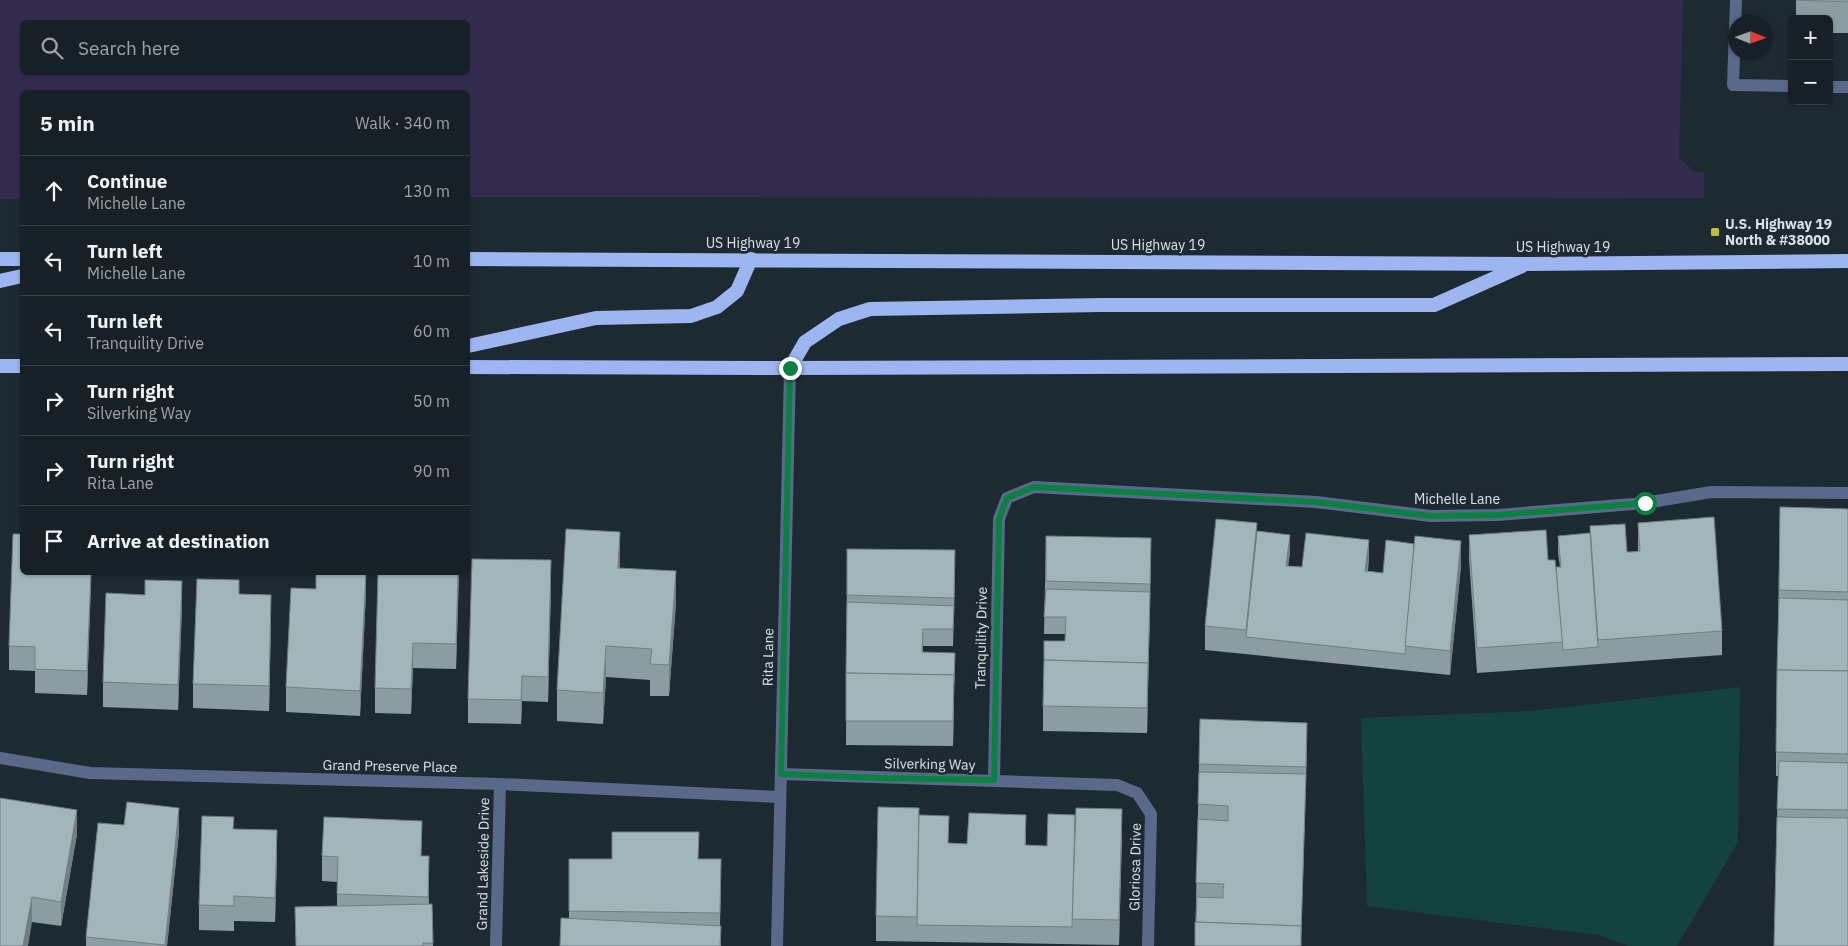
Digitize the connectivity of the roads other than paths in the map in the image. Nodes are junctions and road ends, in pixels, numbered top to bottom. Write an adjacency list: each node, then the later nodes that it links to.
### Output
1 (1736, 0): 2 (street)
2 (1788, 86)
3 (1833, 87): 4 (street)
4 (1848, 88)
5 (0, 259): 6 (highway)
6 (20, 259)
7 (470, 259): 8 (highway, US Highway 19)
8 (751, 259): 10 (highway, US Highway 19); 13 (highway)
9 (1848, 261): 10 (highway, US Highway 19)
10 (1527, 264): 18 (highway)
11 (20, 276): 12 (highway)
12 (0, 281)
13 (470, 346)
14 (1848, 364): 18 (highway)
15 (0, 366): 16 (highway)
16 (20, 366)
17 (470, 367): 18 (highway)
18 (790, 368): 22 (street, Rita Lane)
19 (1848, 493): 20 (street, Michelle Lane)
20 (1007, 498): 23 (street, Tranquility Drive)
21 (0, 758): 24 (street, Grand Preserve Place)
22 (781, 774): 23 (street, Silverking Way); 26 (street, Rita Lane)
23 (994, 780): 25 (street, Silverking Way)
24 (500, 784): 26 (street, Grand Preserve Place); 27 (street, Grand Lakeside Drive)
25 (1137, 793): 29 (street, Gloriosa Drive)
26 (780, 797): 28 (street, Rita Lane)
27 (496, 946)
28 (777, 946)
29 (1148, 946)

